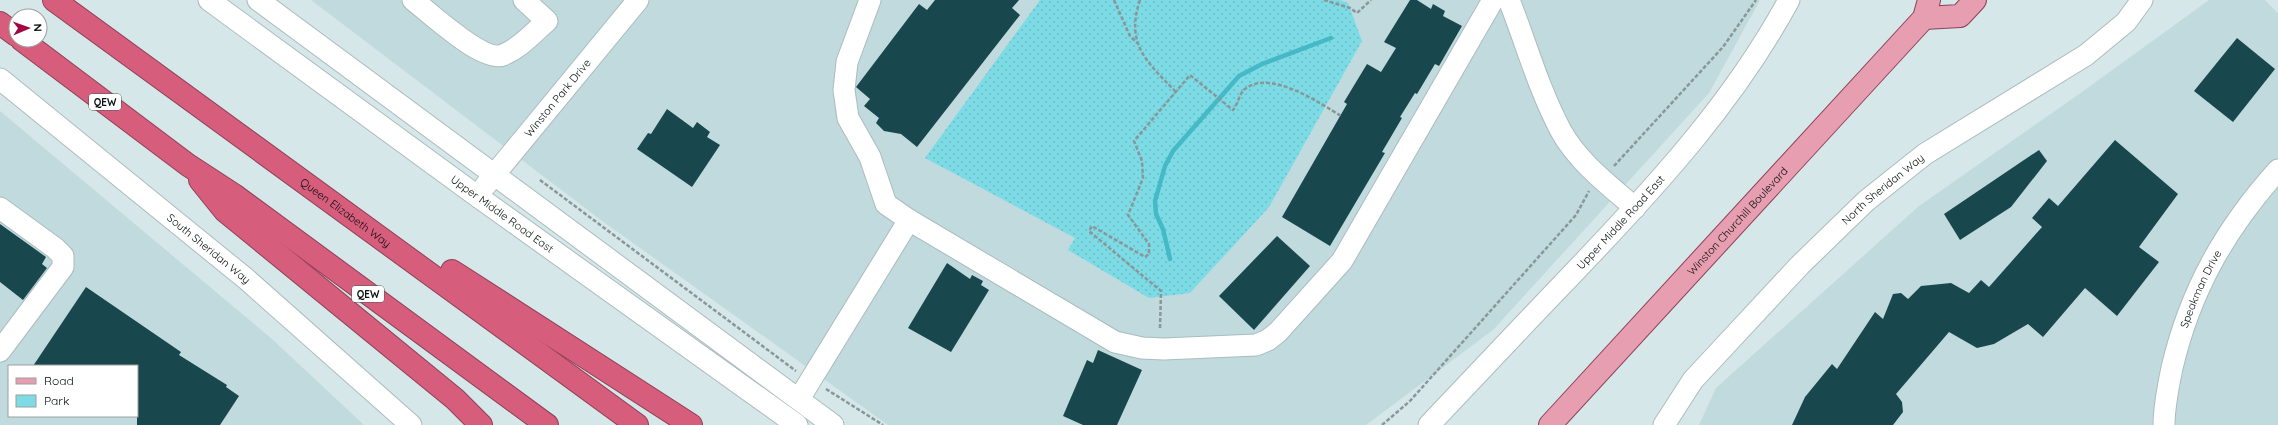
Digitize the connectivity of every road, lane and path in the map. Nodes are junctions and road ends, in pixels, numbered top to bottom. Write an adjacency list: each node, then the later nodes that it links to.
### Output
1 (54, 0): 33 (highway, Queen Elizabeth Way)
2 (209, 0): 29 (street, Upper Middle Road East)
3 (258, 0): 26 (street)
4 (413, 0): 5 (street)
5 (524, 0)
6 (638, 0): 26 (street, Winston Park Drive)
7 (870, 0): 32 (street)
8 (1114, 0): 19 (path)
9 (1140, 0): 19 (path)
10 (1324, 0): 11 (path)
11 (1371, 0)
12 (1493, 0): 32 (street)
13 (1510, 0): 27 (street)
14 (1756, 0): 27 (path)
15 (1789, 0): 31 (street, Upper Middle Road East)
16 (1975, 0): 18 (main road, Winston Churchill Boulevard)
17 (2142, 0): 49 (street, North Sheridan Way)
18 (1927, 9): 48 (main road, Winston Churchill Boulevard)
19 (1137, 44): 22 (path)
20 (33, 48): 24 (highway, QEW)
21 (0, 79): 38 (street, South Sheridan Way)
22 (1175, 91): 23 (path); 34 (path)
23 (1341, 116)
24 (188, 165): 39 (highway); 40 (highway, QEW)
25 (2278, 170): 50 (street, Speakman Drive)
26 (493, 174): 29 (street, Winston Park Drive); 37 (street)
27 (1602, 178): 31 (street); 46 (path)
28 (540, 180): 36 (path)
29 (477, 196): 43 (street, Upper Middle Road East)
30 (0, 208): 35 (street)
31 (1635, 208): 47 (street, Upper Middle Road East)
32 (909, 220): 36 (street)
33 (384, 239): 41 (highway, Queen Elizabeth Way); 42 (highway)
34 (1160, 328)
35 (0, 351)
36 (811, 381): 37 (street); 45 (path)
37 (799, 399): 44 (street)
38 (411, 425)
39 (481, 425)
40 (547, 425)
41 (637, 425)
42 (691, 425)
43 (797, 425)
44 (833, 425)
45 (883, 425)
46 (1382, 425)
47 (1429, 425)
48 (1550, 425)
49 (1664, 425)
50 (2164, 425)

